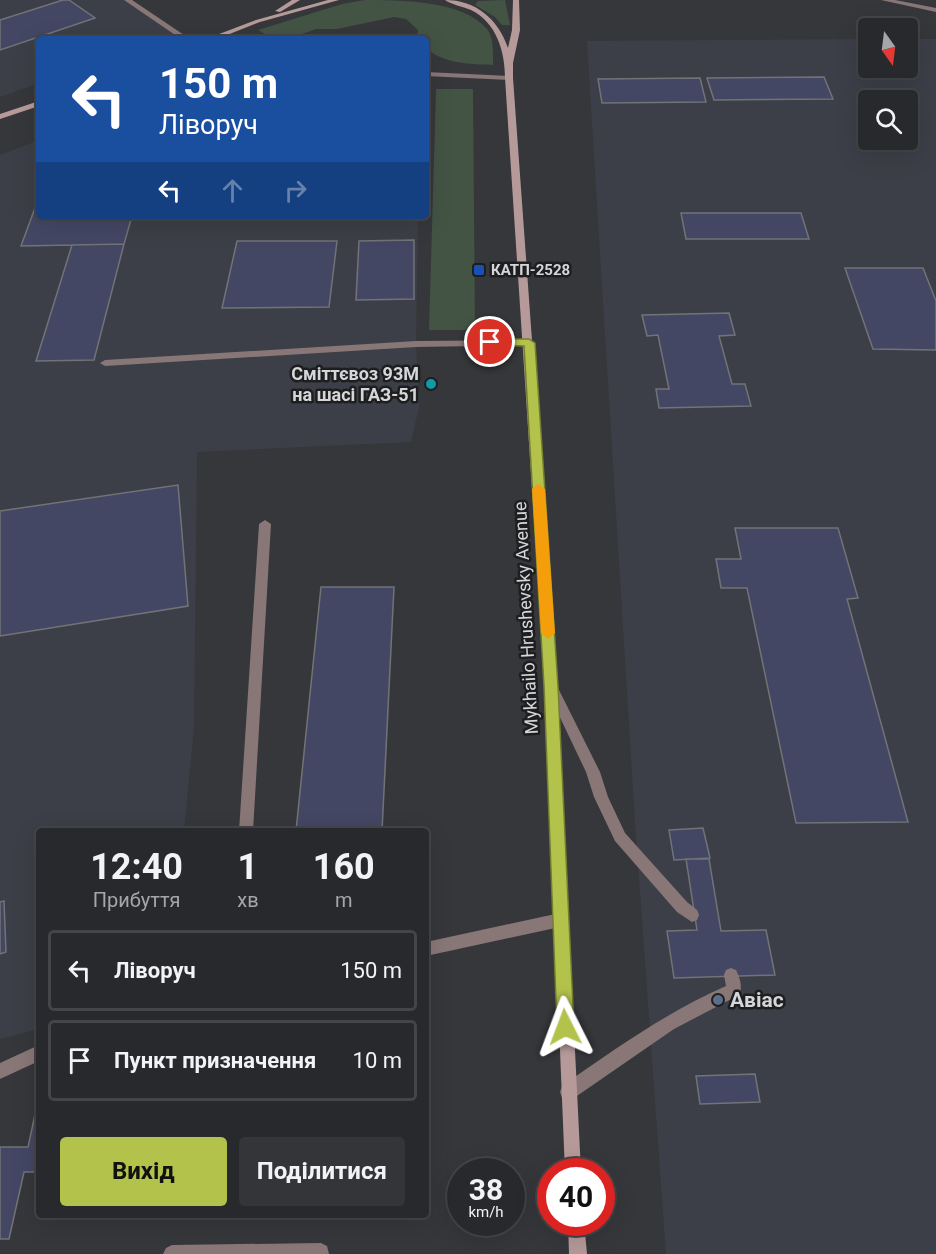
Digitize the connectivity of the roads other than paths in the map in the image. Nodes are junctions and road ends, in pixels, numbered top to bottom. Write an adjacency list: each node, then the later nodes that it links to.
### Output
1 (127, 0): 9 (street)
2 (297, 0): 8 (street)
3 (336, 0): 8 (street)
4 (448, 0): 11 (street, Mykhailo Hrushevsky Avenue)
5 (516, 0): 11 (street, Mykhailo Hrushevsky Avenue)
6 (884, 0): 7 (street)
7 (936, 10)
8 (258, 21): 10 (street)
9 (181, 36)
10 (218, 36)
11 (509, 63): 13 (street, Mykhailo Hrushevsky Avenue)
12 (429, 74): 13 (street)
13 (509, 78): 16 (street, Mykhailo Hrushevsky Avenue)
14 (36, 104): 15 (street)
15 (0, 117)
16 (529, 343): 17 (street); 19 (street, Mykhailo Hrushevsky Avenue)
17 (105, 363)
18 (265, 524): 20 (street)
19 (551, 686): 21 (street); 22 (street, Mykhailo Hrushevsky Avenue)
20 (246, 828)
21 (692, 915)
22 (560, 920): 23 (street); 27 (street, Mykhailo Hrushevsky Avenue)
23 (429, 948)
24 (731, 975): 27 (street)
25 (36, 1054): 26 (street)
26 (0, 1071)
27 (568, 1092): 28 (street, Mykhailo Hrushevsky Avenue)
28 (572, 1158)
29 (577, 1236): 32 (street)
30 (321, 1252): 31 (street)
31 (172, 1254)
32 (578, 1254)

